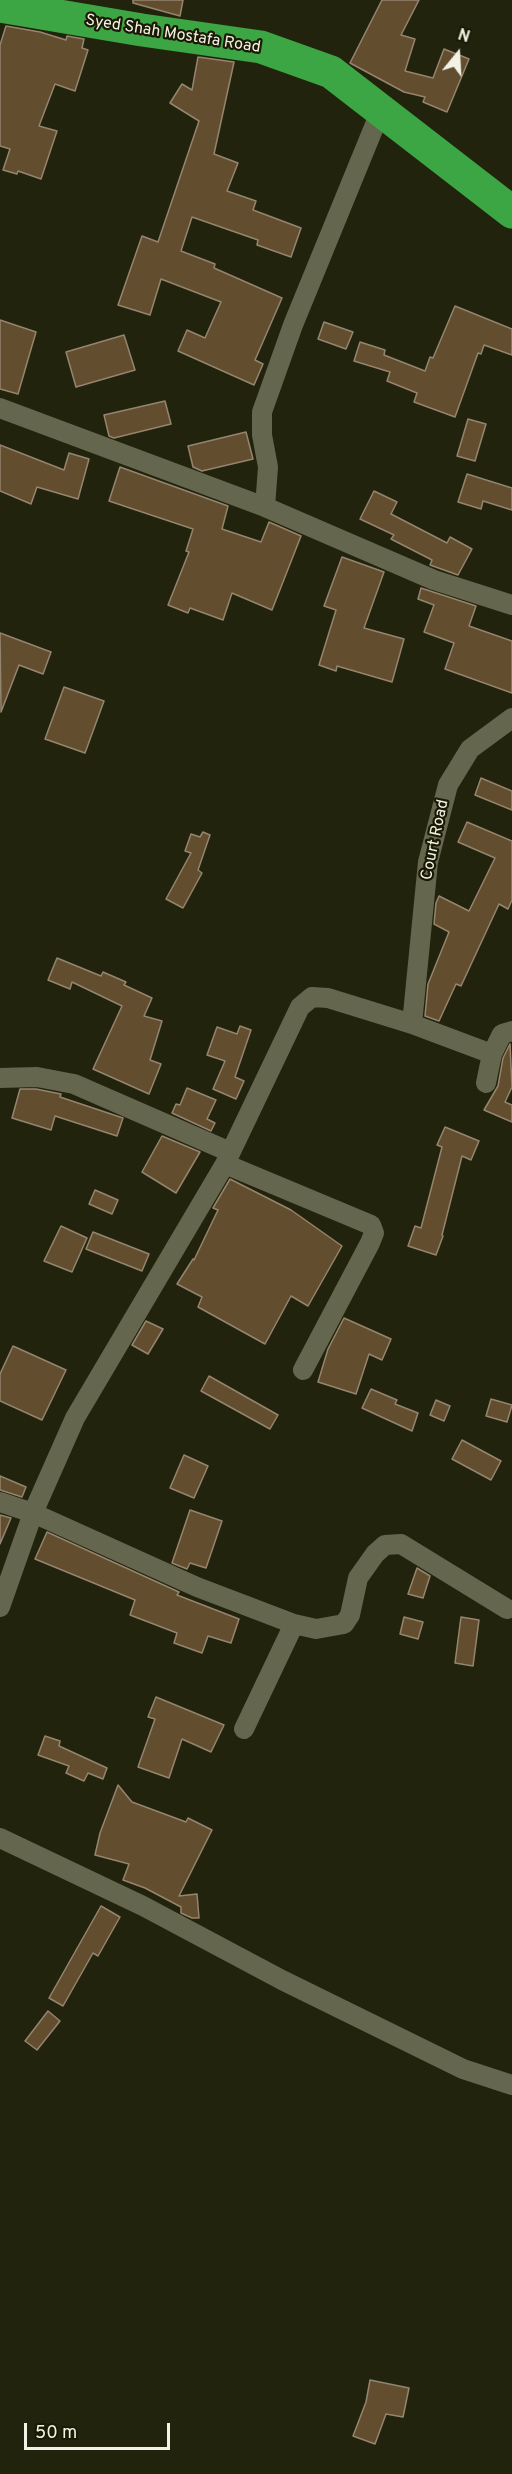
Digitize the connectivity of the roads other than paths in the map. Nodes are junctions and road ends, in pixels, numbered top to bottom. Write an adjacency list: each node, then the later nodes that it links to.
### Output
1 (0, 6): 2 (highway, Syed Shah Mostafa Road)
2 (381, 110): 3 (highway, Syed Shah Mostafa Road); 5 (street)
3 (512, 212)
4 (0, 408): 5 (street)
5 (265, 507): 6 (street)
6 (512, 605)
7 (512, 718): 8 (street, Court Road)
8 (412, 1024): 10 (street); 13 (street)
9 (512, 1031): 10 (street)
10 (492, 1054): 12 (street)
11 (0, 1078): 13 (street)
12 (486, 1083)
13 (228, 1158): 14 (street); 16 (street)
14 (303, 1370)
15 (0, 1502): 16 (street)
16 (33, 1514): 17 (street); 19 (street)
17 (0, 1607)
18 (507, 1610): 19 (street)
19 (294, 1624): 20 (street)
20 (244, 1729)
21 (0, 1838): 22 (street)
22 (512, 2085)

